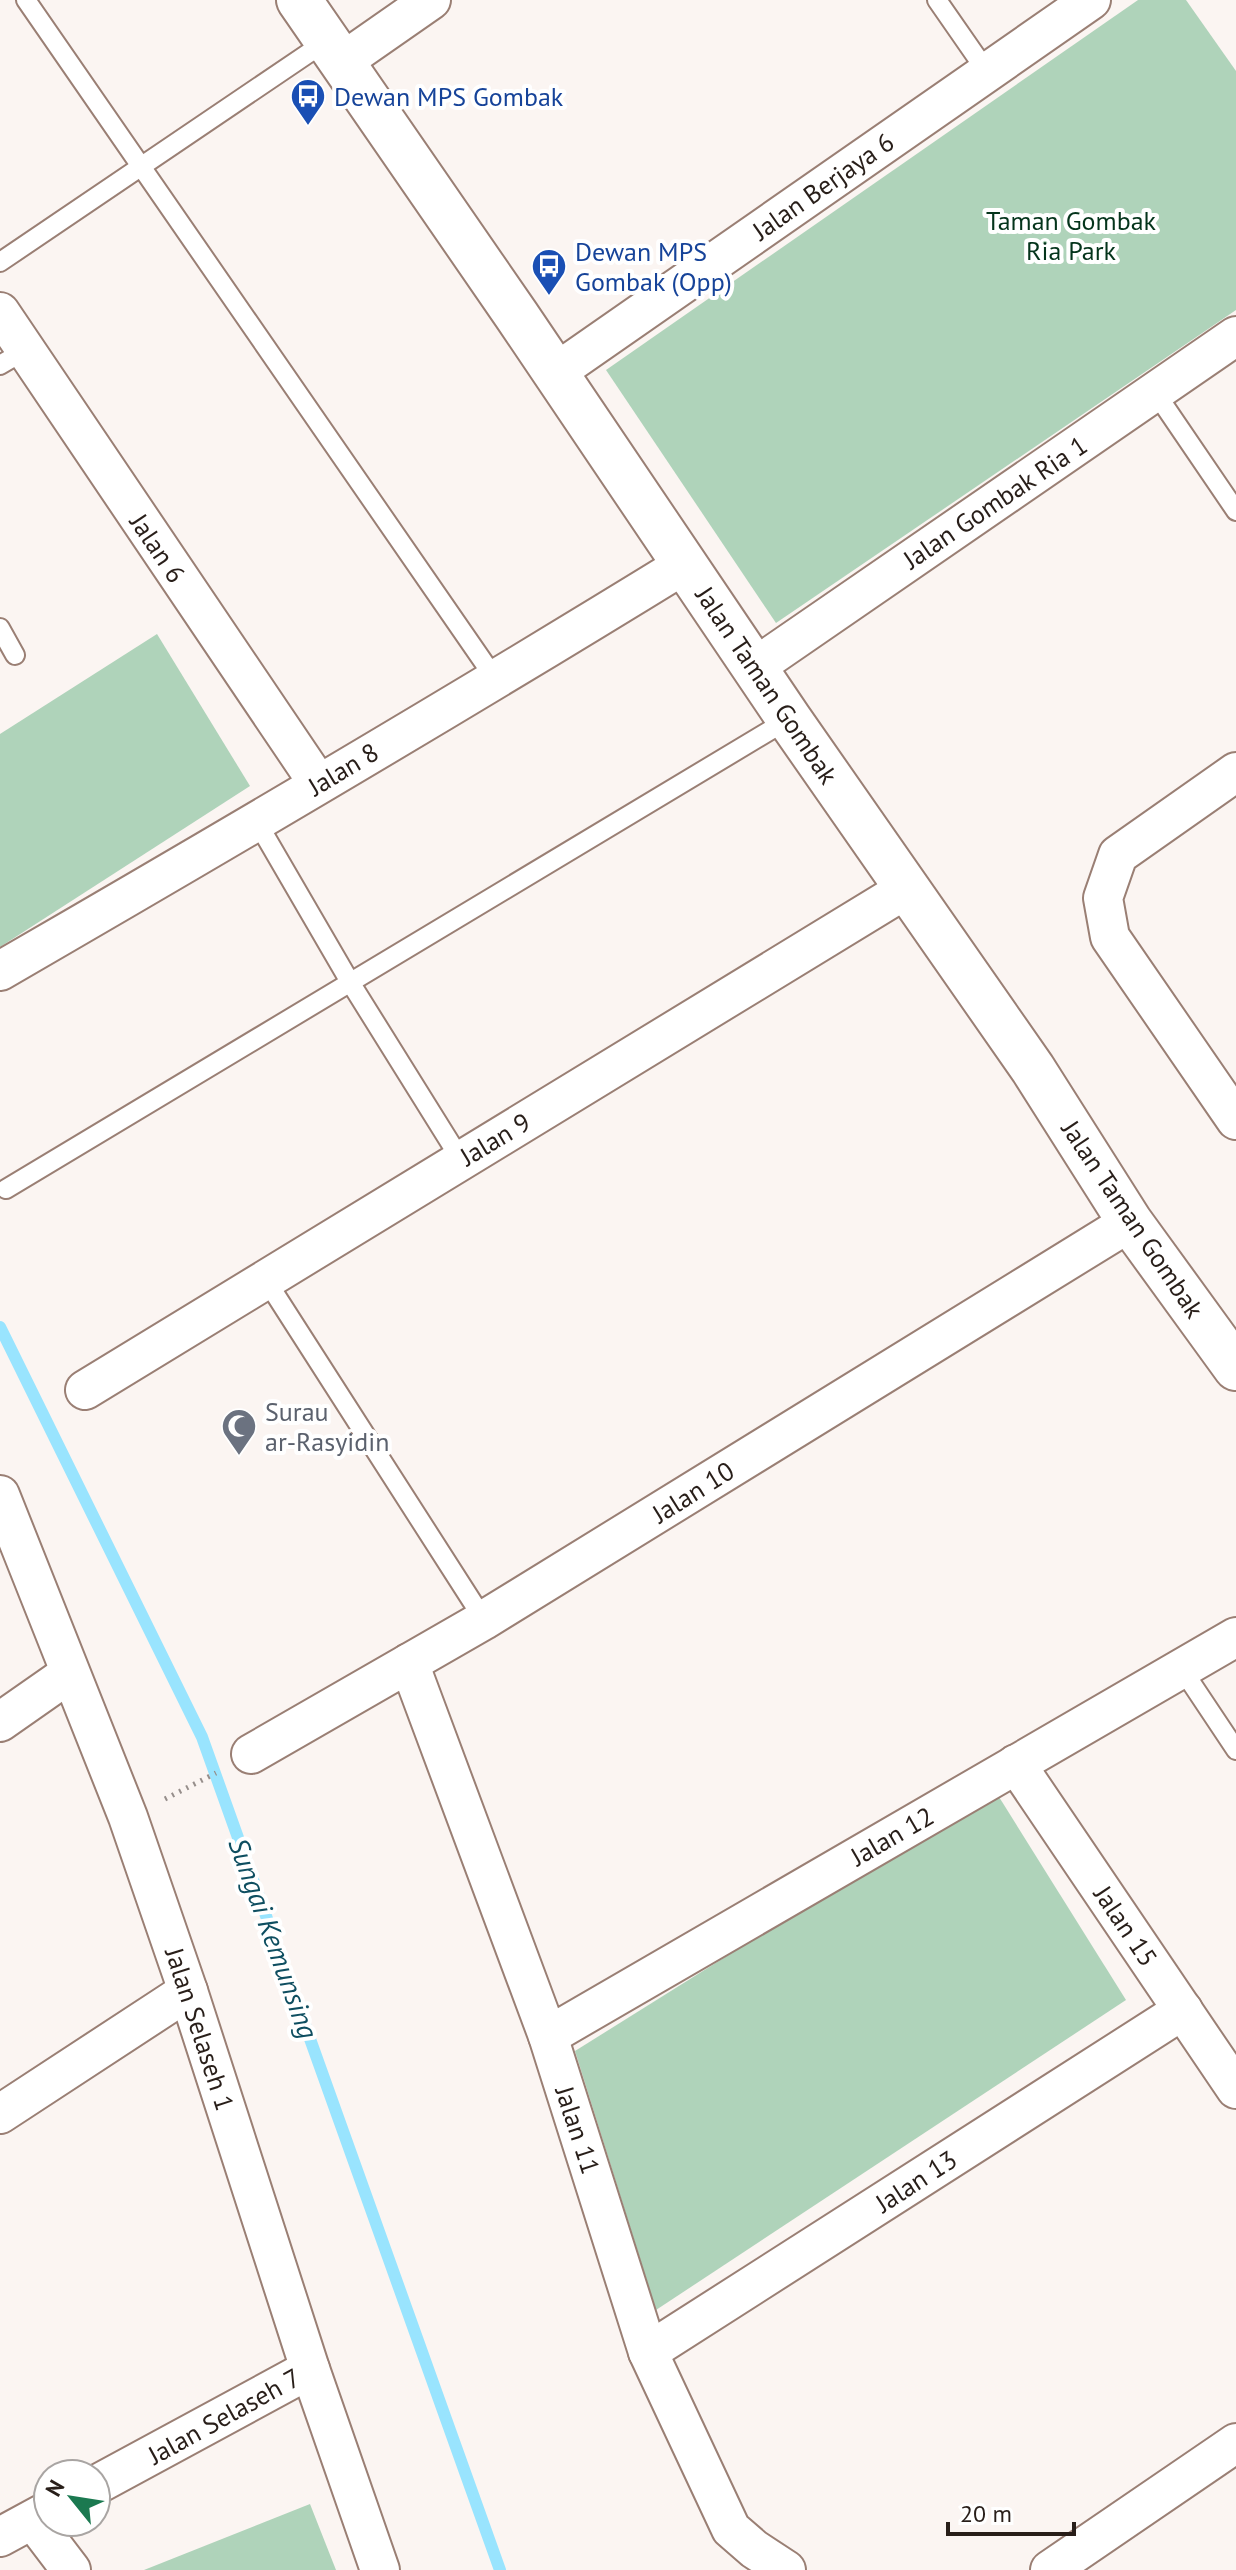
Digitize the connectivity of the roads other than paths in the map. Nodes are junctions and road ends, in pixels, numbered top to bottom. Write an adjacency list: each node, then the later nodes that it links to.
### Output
1 (26, 0): 8 (lane)
2 (299, 0): 6 (street, Jalan Taman Gombak)
3 (431, 0): 6 (street)
4 (937, 0): 7 (lane)
5 (1091, 0): 7 (street, Jalan Berjaya 6)
6 (335, 51): 8 (lane); 13 (street, Jalan Taman Gombak)
7 (987, 72): 13 (street, Jalan Berjaya 6)
8 (141, 166): 9 (lane); 20 (lane)
9 (0, 262)
10 (0, 312): 12 (street, Jalan 6)
11 (1236, 336): 14 (street, Jalan Gombak Ria 1)
12 (12, 358): 23 (street, Jalan 6)
13 (555, 373): 16 (street, Jalan Taman Gombak)
14 (1155, 392): 15 (lane); 19 (street, Jalan Gombak Ria 1)
15 (1236, 511)
16 (685, 564): 19 (street, Jalan Taman Gombak); 20 (street, Jalan 8)
17 (0, 628): 18 (lane)
18 (15, 655)
19 (755, 667): 21 (street, Jalan Taman Gombak)
20 (496, 680): 23 (street, Jalan 8)
21 (789, 719): 25 (street, Jalan Taman Gombak); 27 (lane)
22 (1236, 772): 28 (street)
23 (318, 783): 24 (street, Jalan 8)
24 (257, 822): 26 (street, Jalan 8); 27 (lane)
25 (906, 889): 29 (street, Jalan 9); 31 (street, Jalan Taman Gombak)
26 (0, 971)
27 (350, 982): 29 (lane); 30 (lane)
28 (1236, 1120)
29 (461, 1160): 32 (street, Jalan 9)
30 (6, 1189)
31 (1130, 1222): 33 (street, Jalan Taman Gombak); 36 (street, Jalan 10)
32 (266, 1280): 34 (street, Jalan 9); 36 (lane)
33 (1236, 1368)
34 (85, 1390)
35 (0, 1495): 40 (street, Jalan Selaseh 1)
36 (484, 1620): 38 (street, Jalan 10)
37 (1236, 1637): 39 (street, Jalan 12)
38 (409, 1663): 43 (street, Jalan 10); 47 (street, Jalan 11)
39 (1182, 1669): 42 (lane); 44 (street, Jalan 12)
40 (70, 1673): 41 (street); 45 (street, Jalan Selaseh 1)
41 (0, 1722)
42 (1236, 1750)
43 (251, 1754)
44 (1016, 1764): 46 (street, Jalan 15); 47 (street, Jalan 12)
45 (188, 1991): 49 (street); 51 (street, Jalan Selaseh 1)
46 (1183, 2010): 48 (street, Jalan 15); 50 (street, Jalan 13)
47 (548, 2036): 50 (street, Jalan 11)
48 (1236, 2089)
49 (0, 2114)
50 (648, 2352): 57 (street, Jalan 11)
51 (310, 2369): 53 (street, Jalan Selaseh 7); 56 (street, Jalan Selaseh 1)
52 (1236, 2443): 58 (street)
53 (112, 2476)
54 (27, 2523): 55 (street)
55 (71, 2570)
56 (380, 2570)
57 (786, 2570)
58 (1050, 2570)

